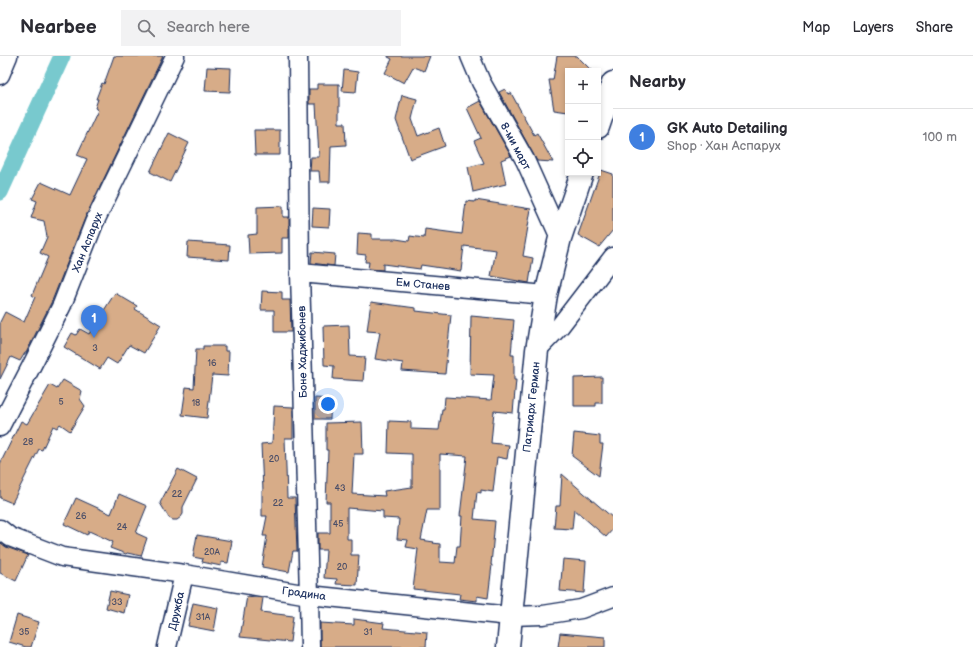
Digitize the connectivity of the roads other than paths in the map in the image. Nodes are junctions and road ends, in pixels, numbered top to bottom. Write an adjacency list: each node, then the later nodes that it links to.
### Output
1 (8, 56): 5 (street)
2 (175, 56): 14 (street, Хан Аспарух)
3 (298, 56): 11 (street, Боне Хаджибонев)
4 (470, 56): 9 (street, 8-ми март)
5 (0, 75)
6 (613, 83): 7 (street)
7 (601, 118)
8 (581, 176): 9 (street, Патриарх Герман)
9 (560, 238): 12 (street, Патриарх Герман)
10 (613, 257): 13 (street)
11 (300, 273): 12 (street, Ем Станев); 17 (street, Боне Хаджибонев)
12 (546, 295): 13 (street, Патриарх Герман)
13 (537, 350): 19 (street, Патриарх Герман)
14 (0, 427)
15 (0, 529): 16 (street, Градина)
16 (184, 574): 17 (street, Градина); 20 (street, Дружба)
17 (310, 595): 19 (street, Градина); 21 (street, Боне Хаджибонев)
18 (613, 597): 19 (street, Градина)
19 (510, 616): 22 (street, Патриарх Герман)
20 (168, 647)
21 (310, 647)
22 (508, 647)

